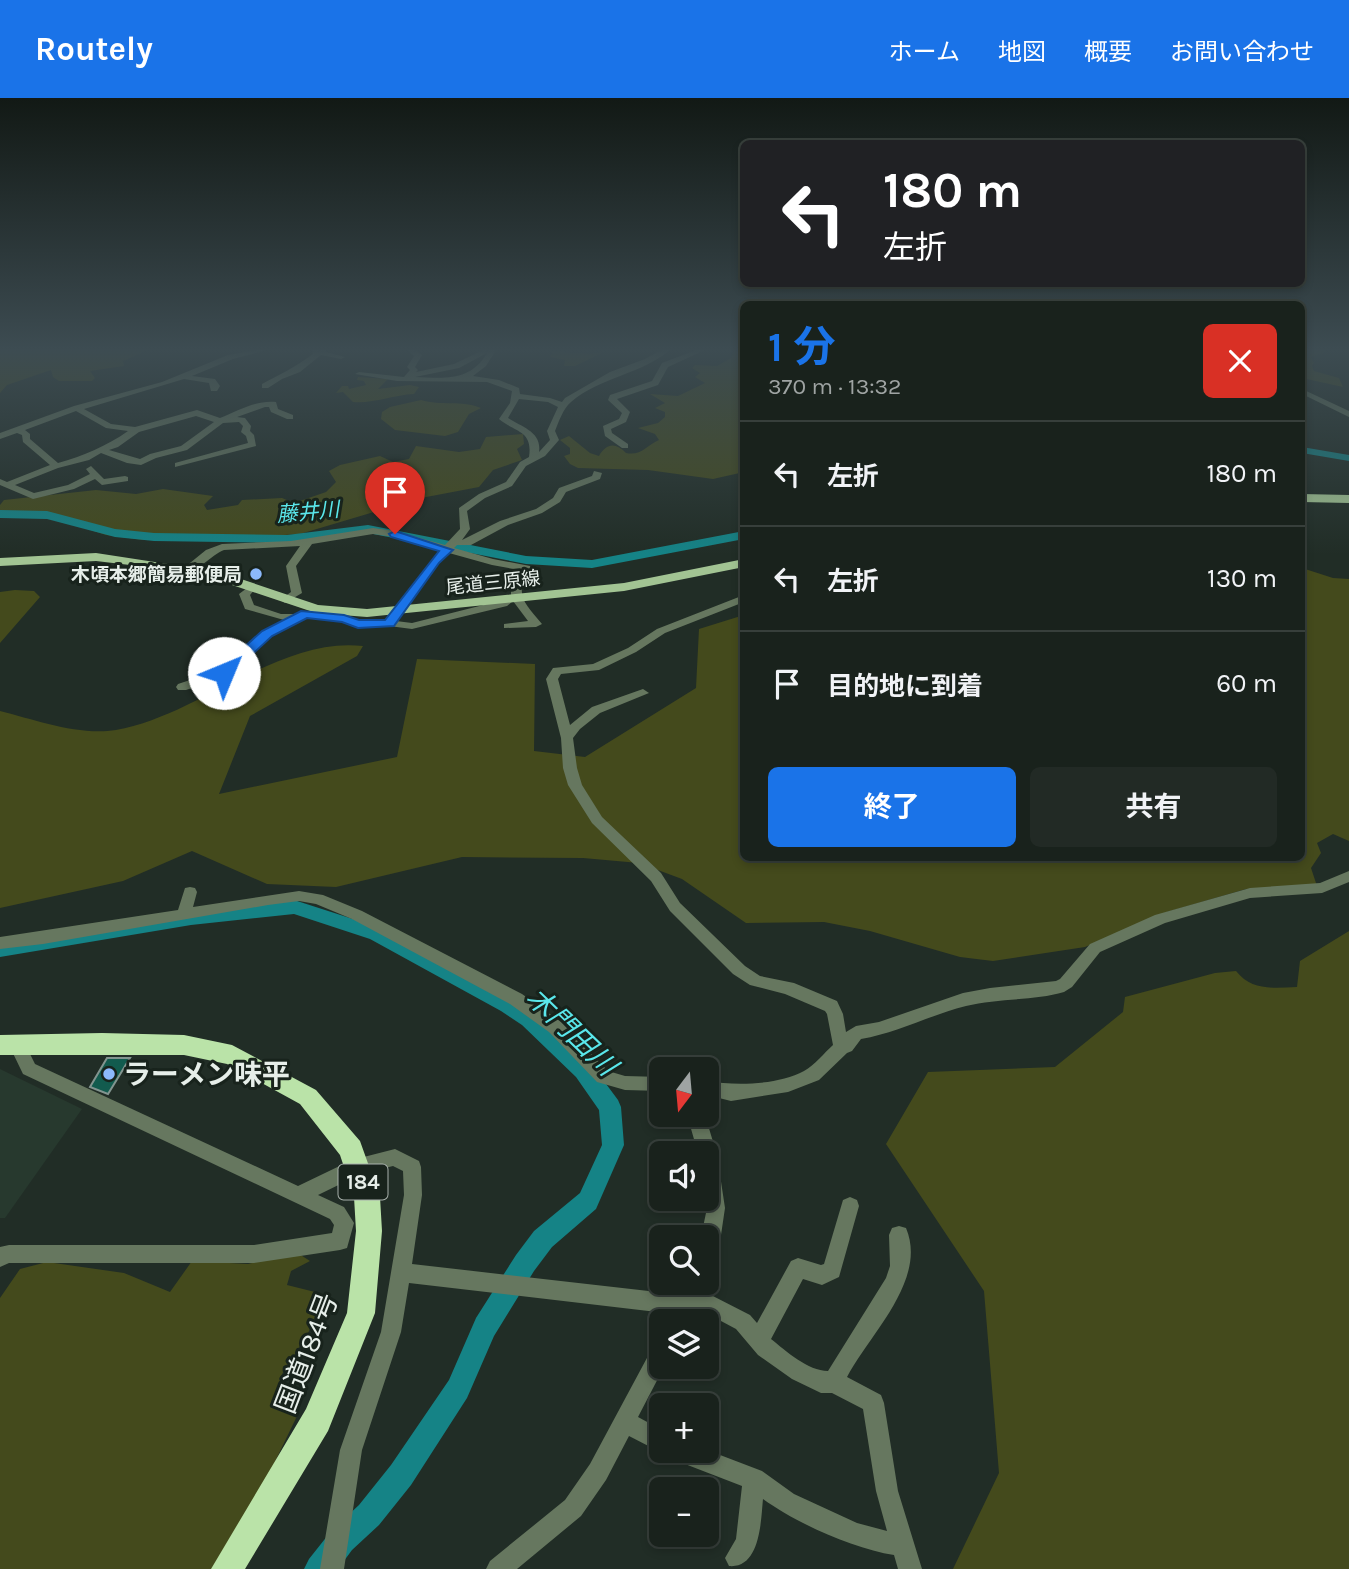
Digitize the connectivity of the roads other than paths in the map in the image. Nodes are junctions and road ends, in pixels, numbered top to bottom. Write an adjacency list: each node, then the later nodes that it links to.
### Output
1 (47, 419): 9 (street)
2 (96, 419): 10 (street)
3 (177, 419): 10 (street)
4 (218, 419): 8 (street)
5 (503, 419): 14 (street)
6 (557, 419): 14 (street)
7 (624, 419): 12 (street)
8 (223, 420): 13 (street); 16 (street)
9 (17, 429): 11 (street); 17 (street)
10 (136, 430): 13 (street)
11 (0, 436)
12 (625, 446)
13 (101, 449): 15 (street)
14 (534, 457): 25 (street)
15 (83, 459): 17 (street); 19 (street)
16 (178, 464)
17 (55, 466): 21 (street)
18 (597, 473): 25 (street)
19 (96, 475): 20 (street); 21 (street)
20 (125, 480)
21 (5, 483)
22 (1305, 498): 23 (main road)
23 (1349, 499)
24 (308, 542): 26 (street); 29 (street); 32 (street)
25 (456, 542): 26 (street)
26 (447, 550): 31 (street); 35 (street)
27 (0, 562): 29 (main road, 尾道三原線)
28 (740, 564): 31 (main road, 尾道三原線)
29 (189, 569): 30 (main road, 尾道三原線)
30 (251, 588): 32 (main road, 尾道三原線); 34 (street)
31 (513, 599): 35 (main road, 尾道三原線); 37 (street)
32 (285, 600): 35 (main road, 尾道三原線)
33 (740, 600): 40 (street)
34 (297, 617): 35 (street); 38 (street)
35 (392, 617): 36 (street)
36 (335, 626)
37 (509, 626)
38 (182, 687)
39 (643, 693): 40 (street)
40 (567, 738): 46 (street)
41 (1349, 876): 46 (street)
42 (190, 892): 43 (street)
43 (184, 914): 44 (street); 47 (street)
44 (0, 943)
45 (8, 1045): 50 (highway, 国道184号 / 184); 51 (street)
46 (846, 1046): 48 (street)
47 (649, 1084)
48 (719, 1090)
49 (700, 1127): 53 (street)
50 (358, 1166): 51 (street); 56 (street); 69 (highway, 国道184号 / 184)
51 (298, 1195): 55 (street)
52 (850, 1206): 59 (street)
53 (713, 1225)
54 (899, 1235): 61 (street)
55 (0, 1257)
56 (402, 1273): 57 (street); 68 (street)
57 (661, 1309)
58 (695, 1309): 59 (street)
59 (759, 1341): 61 (street)
60 (649, 1374): 62 (street)
61 (834, 1382): 66 (street)
62 (624, 1421): 63 (street); 70 (street)
63 (649, 1435)
64 (712, 1463): 65 (street)
65 (754, 1479): 66 (street); 67 (street)
66 (903, 1542): 71 (street)
67 (737, 1558)
68 (332, 1567)
69 (228, 1569)
70 (498, 1569)
71 (910, 1569)

